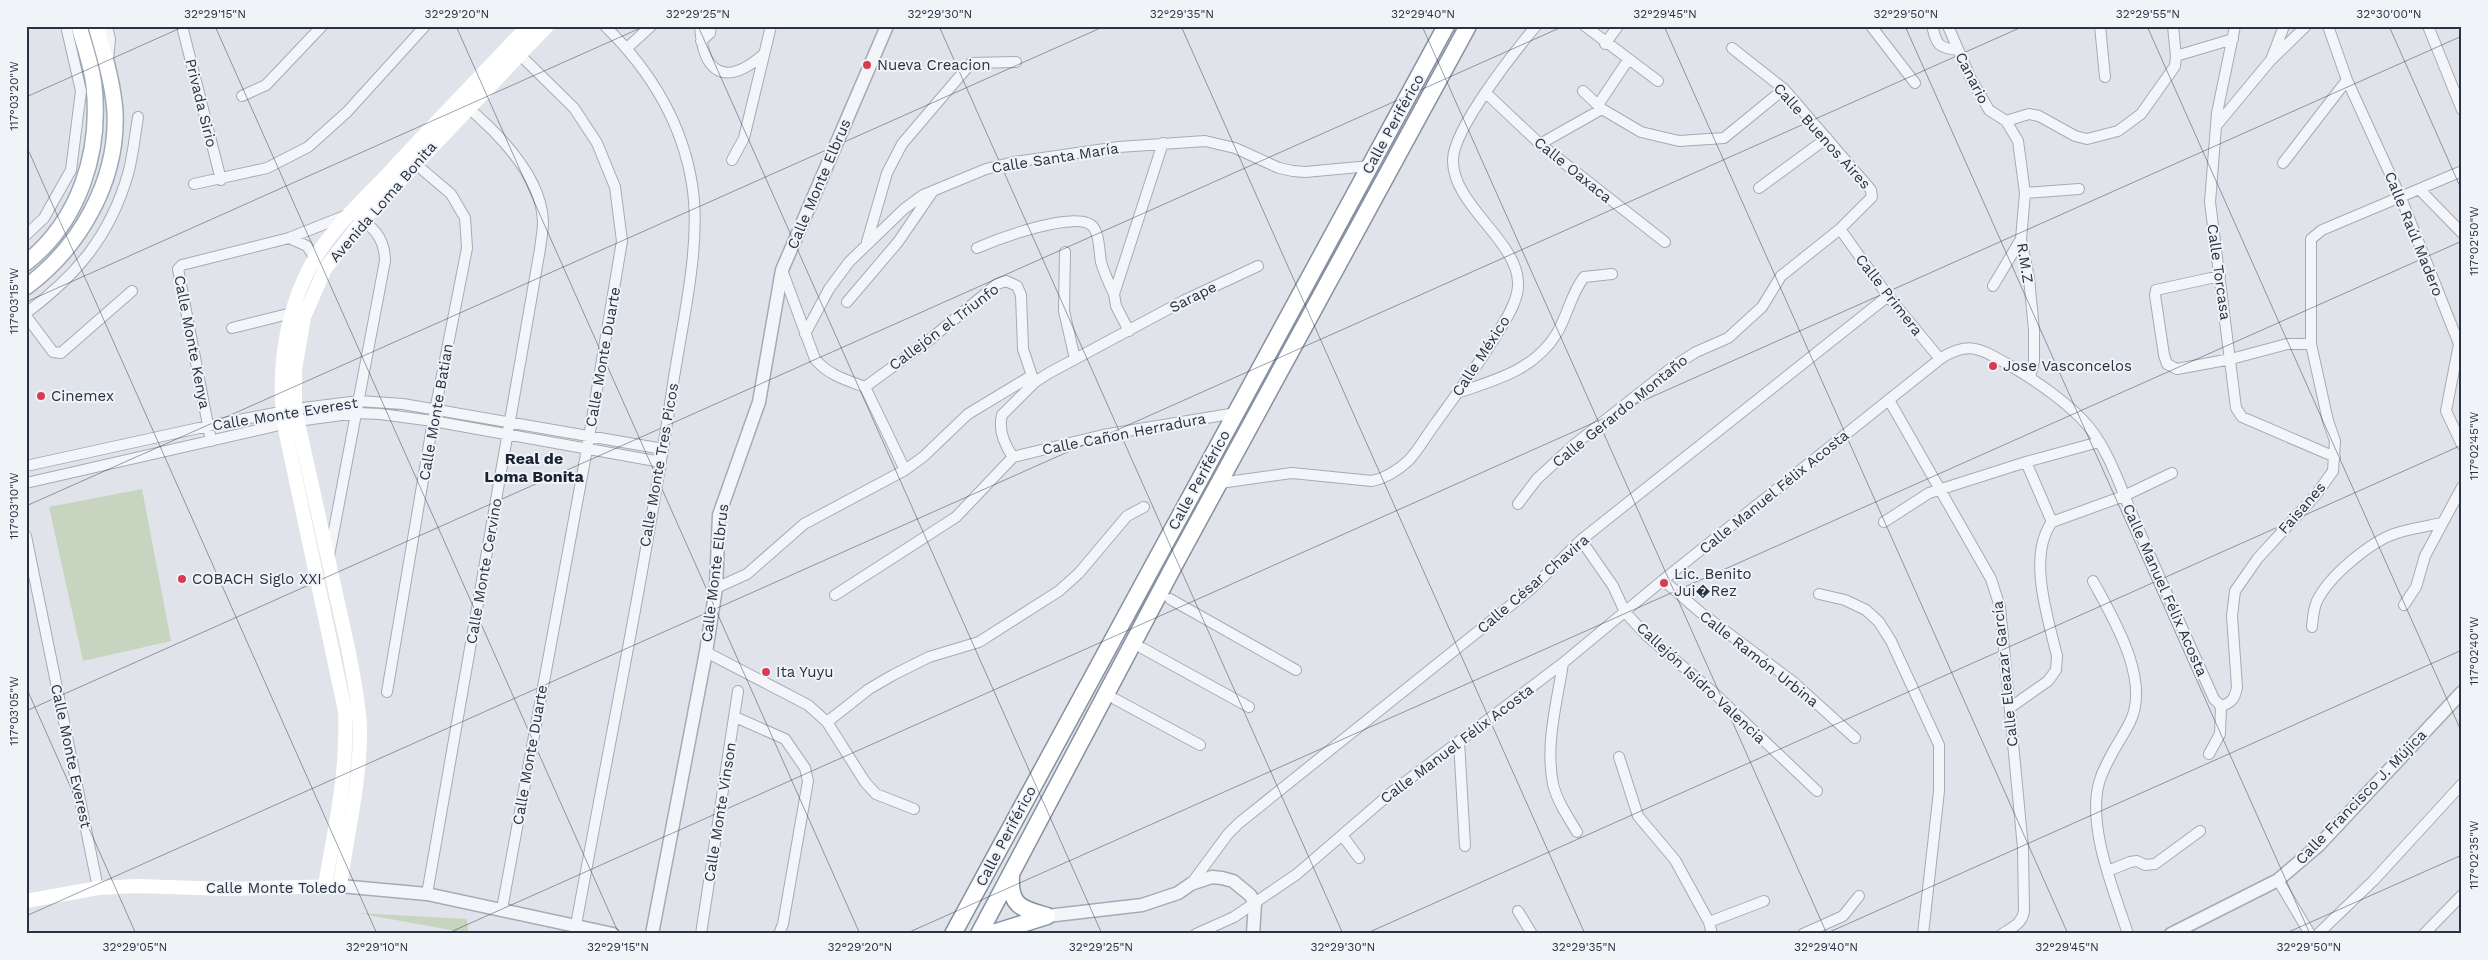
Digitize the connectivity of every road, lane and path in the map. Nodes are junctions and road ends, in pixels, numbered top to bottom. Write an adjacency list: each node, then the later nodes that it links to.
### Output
1 (66, 26): 77 (street)
2 (79, 26): 85 (main road)
3 (96, 26): 43 (main road)
4 (107, 26): 43 (street)
5 (182, 26): 66 (street, Privada Sirio)
6 (322, 26): 51 (street)
7 (425, 26): 66 (street)
8 (528, 26): 36 (main road, Avenida Loma Bonita)
9 (547, 26): 36 (main road, Avenida Loma Bonita)
10 (605, 26): 34 (street, Calle Monte Tres Picos)
11 (651, 26): 34 (street)
12 (700, 26): 32 (street)
13 (711, 26): 32 (street)
14 (772, 26): 38 (street)
15 (887, 26): 87 (street, Calle Monte Elbrus)
16 (1446, 26): 64 (highway, Calle Periférico)
17 (1468, 26): 133 (highway, Calle Periférico)
18 (1536, 26): 50 (street, Calle México)
19 (1584, 26): 33 (street)
20 (1618, 26): 33 (street)
21 (1871, 26): 47 (street)
22 (1932, 26): 37 (street)
23 (2100, 26): 44 (street)
24 (2173, 26): 39 (street)
25 (2235, 26): 31 (street, Calle Torcasa)
26 (2284, 26): 41 (street)
27 (2306, 26): 41 (street)
28 (2328, 26): 45 (street, Calle Raúl Madero)
29 (2428, 26): 54 (street)
30 (1951, 27): 37 (street, Canario)
31 (2233, 39): 39 (street); 57 (street, Calle Torcasa)
32 (701, 41): 38 (street)
33 (1605, 44): 40 (street)
34 (627, 48): 124 (street, Calle Monte Tres Picos)
35 (1732, 48): 48 (street, Calle Buenos Aires)
36 (515, 50): 52 (main road, Avenida Loma Bonita); 119 (street, Calle Monte Duarte)
37 (1958, 50): 56 (street, Canario)
38 (764, 54): 62 (street)
39 (2176, 56): 56 (street)
40 (1628, 60): 46 (street); 53 (street)
41 (2270, 61): 57 (street)
42 (1016, 62): 81 (street)
43 (107, 65): 91 (main road)
44 (2105, 77)
45 (2347, 80): 63 (street); 73 (street, Calle Raúl Madero)
46 (1658, 81)
47 (1915, 83)
48 (1784, 90): 53 (street); 58 (street, Calle Buenos Aires)
49 (1583, 91): 53 (street)
50 (1486, 94): 60 (street, Calle Oaxaca); 108 (street, Calle México)
51 (242, 96)
52 (463, 104): 61 (main road, Avenida Loma Bonita); 116 (street, Calle Monte Cervino)
53 (1600, 107): 60 (street)
54 (2462, 110)
55 (138, 117): 97 (street)
56 (2006, 121): 72 (street, R.M.Z)
57 (2216, 126): 89 (street, Calle Torcasa)
58 (1827, 138): 68 (street); 75 (street, Calle Buenos Aires)
59 (1163, 143): 64 (street, Calle Santa María); 70 (street, Calle Santa María); 93 (street)
60 (1540, 144): 80 (street, Calle Oaxaca)
61 (410, 159): 74 (main road, Avenida Loma Bonita); 111 (street, Calle Monte Batian)
62 (732, 160)
63 (2283, 163)
64 (1370, 166): 113 (highway, Calle Periférico)
65 (2462, 171): 71 (street)
66 (221, 180): 67 (street)
67 (194, 184)
68 (1759, 188)
69 (2079, 189): 72 (street)
70 (933, 190): 81 (street, Calle Santa María); 95 (street)
71 (2420, 190): 73 (street); 76 (street)
72 (2025, 193): 79 (street, R.M.Z)
73 (2401, 198): 101 (street, Faisanes); 122 (street, Calle Raúl Madero)
74 (357, 216): 78 (street, Calle Monte Kenya); 84 (main road, Avenida Loma Bonita); 109 (street); 114 (main road, Avenida Loma Bonita)
75 (1840, 230): 94 (street, Calle Primera); 137 (street, Calle Gerardo Montaño)
76 (2462, 233)
77 (26, 235)
78 (289, 238): 84 (street); 117 (street, Calle Monte Kenya)
79 (2021, 239): 90 (street); 105 (street, R.M.Z)
80 (1665, 242)
81 (867, 244): 100 (street, Calle Santa María)
82 (977, 248): 93 (street)
83 (1065, 252): 102 (street)
84 (315, 258): 96 (main road, Avenida Loma Bonita)
85 (26, 263)
86 (1258, 266): 99 (street, Sarape)
87 (782, 270): 100 (street); 148 (street, Calle Monte Elbrus)
88 (1612, 274): 108 (street)
89 (2220, 276): 103 (street, Calle Torcasa); 103 (street)
90 (1993, 286)
91 (26, 287)
92 (132, 291): 97 (street)
93 (1114, 294): 99 (street)
94 (1888, 296): 104 (street, Calle Primera); 143 (street, Calle César Chavira)
95 (847, 302)
96 (292, 313): 98 (street); 114 (main road, Avenida Loma Bonita)
97 (26, 315)
98 (232, 328)
99 (1129, 331): 102 (street, Sarape)
100 (805, 334): 107 (street)
101 (2311, 344): 103 (street); 125 (street, Faisanes)
102 (1076, 359): 106 (street, Sarape)
103 (2231, 359): 125 (street, Calle Torcasa)
104 (1940, 360): 105 (street, Calle Manuel Félix Acosta); 110 (street, Calle Manuel Félix Acosta)
105 (2030, 378): 121 (street, Calle Manuel Félix Acosta)
106 (1033, 379): 107 (street, Callejón el Triunfo); 126 (street); 130 (street)
107 (865, 387): 130 (street)
108 (1457, 393): 133 (street, Calle México)
109 (359, 400): 111 (street, Calle Monte Everest); 112 (street); 114 (street, Calle Monte Everest)
110 (1889, 400): 135 (street, Calle Eleazar García); 146 (street, Calle Manuel Félix Acosta)
111 (435, 410): 115 (street, Calle Monte Batian); 116 (street, Calle Monte Everest)
112 (357, 413): 114 (street, Calle Monte Everest); 115 (street, Calle Monte Everest); 145 (street)
113 (1236, 413): 126 (street, Calle Cañon Herradura); 204 (highway, Calle Periférico)
114 (290, 416): 117 (street, Calle Monte Everest); 120 (street, Calle Monte Everest); 145 (main road, Avenida Loma Bonita); 186 (main road, Avenida Loma Bonita)
115 (433, 421): 118 (street, Calle Monte Everest); 160 (street, Calle Monte Batian)
116 (510, 422): 118 (street, Calle Monte Cervino); 119 (street, Calle Monte Everest)
117 (208, 426): 120 (street, Calle Monte Kenya); 129 (street, Calle Monte Everest)
118 (508, 434): 123 (street, Calle Monte Everest); 189 (street, Calle Monte Cervino)
119 (589, 436): 123 (street, Calle Monte Duarte); 124 (street, Calle Monte Everest)
120 (210, 440): 132 (street, Calle Monte Everest)
121 (2099, 442): 128 (street); 136 (street, Calle Manuel Félix Acosta)
122 (2462, 446)
123 (587, 449): 127 (street, Calle Monte Everest); 195 (street, Calle Monte Duarte)
124 (663, 449): 127 (street, Calle Monte Tres Picos)
125 (2335, 456): 163 (street, Faisanes)
126 (1013, 457): 150 (street)
127 (661, 462): 199 (street, Calle Monte Tres Picos)
128 (2026, 462): 135 (street); 140 (street)
129 (26, 466)
130 (905, 470): 148 (street)
131 (2172, 473): 136 (street)
132 (26, 483)
133 (1220, 483): 144 (highway, Calle Periférico)
134 (2462, 487): 141 (street)
135 (1939, 490): 139 (street); 165 (street, Calle Eleazar García)
136 (2124, 496): 140 (street); 163 (street, Calle Manuel Félix Acosta)
137 (1518, 504)
138 (1144, 507): 167 (street)
139 (1884, 522)
140 (2052, 522): 165 (street)
141 (2442, 523): 152 (street); 154 (street)
142 (26, 536): 188 (street, Calle Monte Everest)
143 (1581, 540): 153 (street, Callejón Isidro Valencia); 185 (street, Calle César Chavira)
144 (1177, 560): 151 (highway); 172 (highway, Calle Periférico)
145 (328, 562): 187 (main road, Avenida Loma Bonita)
146 (1663, 580): 153 (street, Calle Manuel Félix Acosta); 168 (street, Calle Ramón Urbina)
147 (2093, 581): 182 (street)
148 (716, 588): 156 (street, Calle Monte Elbrus)
149 (1819, 594): 212 (street)
150 (834, 595)
151 (1170, 599): 155 (highway); 158 (street)
152 (2404, 604)
153 (1625, 612): 157 (street, Calle Manuel Félix Acosta); 175 (street, Callejón Isidro Valencia)
154 (2312, 627)
155 (1142, 648): 162 (highway); 164 (street)
156 (706, 652): 167 (street); 201 (street, Calle Monte Elbrus)
157 (1563, 663): 169 (street, Calle Manuel Félix Acosta); 178 (street)
158 (1296, 670)
159 (738, 691): 166 (street, Calle Monte Vinson)
160 (386, 692)
161 (2462, 692): 184 (street, Calle Francisco J. Mújica)
162 (1115, 699): 170 (street); 172 (highway)
163 (2221, 706): 171 (street)
164 (1249, 707)
165 (2011, 707): 213 (street, Calle Eleazar García)
166 (735, 717): 202 (street, Calle Monte Vinson); 203 (street)
167 (827, 722): 176 (street)
168 (1855, 738)
169 (1459, 741): 179 (street, Calle Manuel Félix Acosta); 180 (street)
170 (1200, 744)
171 (2209, 754)
172 (1073, 755): 183 (highway, Calle Periférico)
173 (1619, 758): 198 (street)
174 (2462, 784): 217 (street)
175 (1817, 791)
176 (914, 809)
177 (2200, 831): 182 (street)
178 (1578, 832)
179 (1342, 835): 181 (street); 194 (street, Calle Manuel Félix Acosta)
180 (1464, 846)
181 (1360, 858)
182 (2108, 871): 214 (street)
183 (1011, 876): 197 (highway); 205 (highway, Calle Periférico)
184 (2278, 880): 215 (street, Calle Francisco J. Mújica); 216 (street)
185 (1190, 884): 194 (street); 197 (street)
186 (325, 885): 187 (main road, Calle Monte Toledo); 188 (main road, Calle Monte Toledo)
187 (340, 886): 189 (street, Calle Monte Toledo)
188 (98, 888): 192 (main road, Calle Monte Toledo)
189 (428, 894): 195 (street, Calle Monte Toledo)
190 (2462, 894): 218 (street)
191 (1859, 896): 211 (street)
192 (26, 901)
193 (1764, 901): 198 (street)
194 (1254, 903): 207 (street, Calle Manuel Félix Acosta); 208 (street)
195 (502, 909): 199 (street, Calle Monte Toledo)
196 (1518, 911): 209 (street)
197 (1048, 916): 206 (highway)
198 (1709, 922): 210 (street)
199 (576, 925): 200 (street, Calle Monte Toledo)
200 (613, 934)
201 (652, 934)
202 (701, 934)
203 (779, 934)
204 (953, 934)
205 (979, 934)
206 (990, 934)
207 (1196, 934)
208 (1253, 934)
209 (1532, 934)
210 (1712, 934)
211 (1803, 934)
212 (1923, 934)
213 (2002, 934)
214 (2128, 934)
215 (2171, 934)
216 (2310, 934)
217 (2318, 934)
218 (2424, 934)

